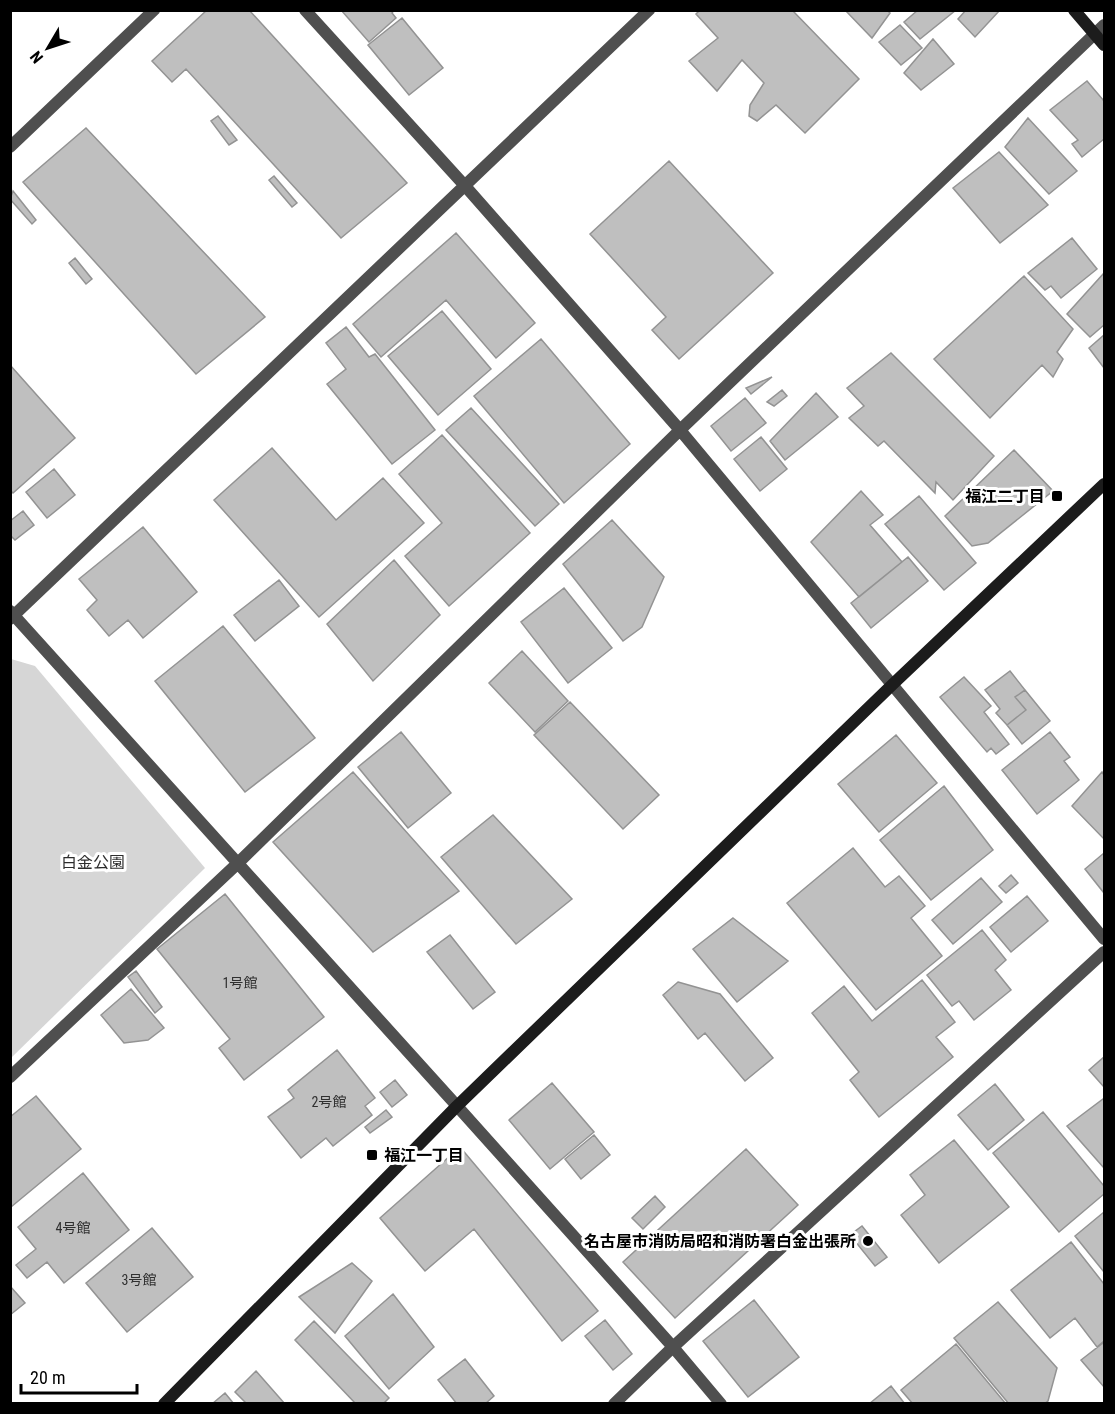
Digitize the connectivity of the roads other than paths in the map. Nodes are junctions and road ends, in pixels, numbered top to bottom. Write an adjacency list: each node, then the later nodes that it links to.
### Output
1 (154, 10): 7 (street)
2 (305, 10): 8 (street)
3 (649, 10): 8 (street)
4 (1074, 10): 5 (street)
5 (1100, 30): 6 (street); 9 (street)
6 (1104, 45)
7 (10, 147)
8 (466, 187): 9 (street); 11 (street)
9 (680, 430): 12 (street); 13 (street)
10 (1104, 484): 12 (street)
11 (12, 615): 13 (street)
12 (893, 684): 14 (street); 17 (street)
13 (237, 864): 16 (street); 17 (street)
14 (1104, 939)
15 (1104, 952): 18 (street)
16 (10, 1077)
17 (457, 1106): 18 (street); 19 (street)
18 (673, 1347): 20 (street); 21 (street)
19 (164, 1404)
20 (614, 1404)
21 (721, 1404)

